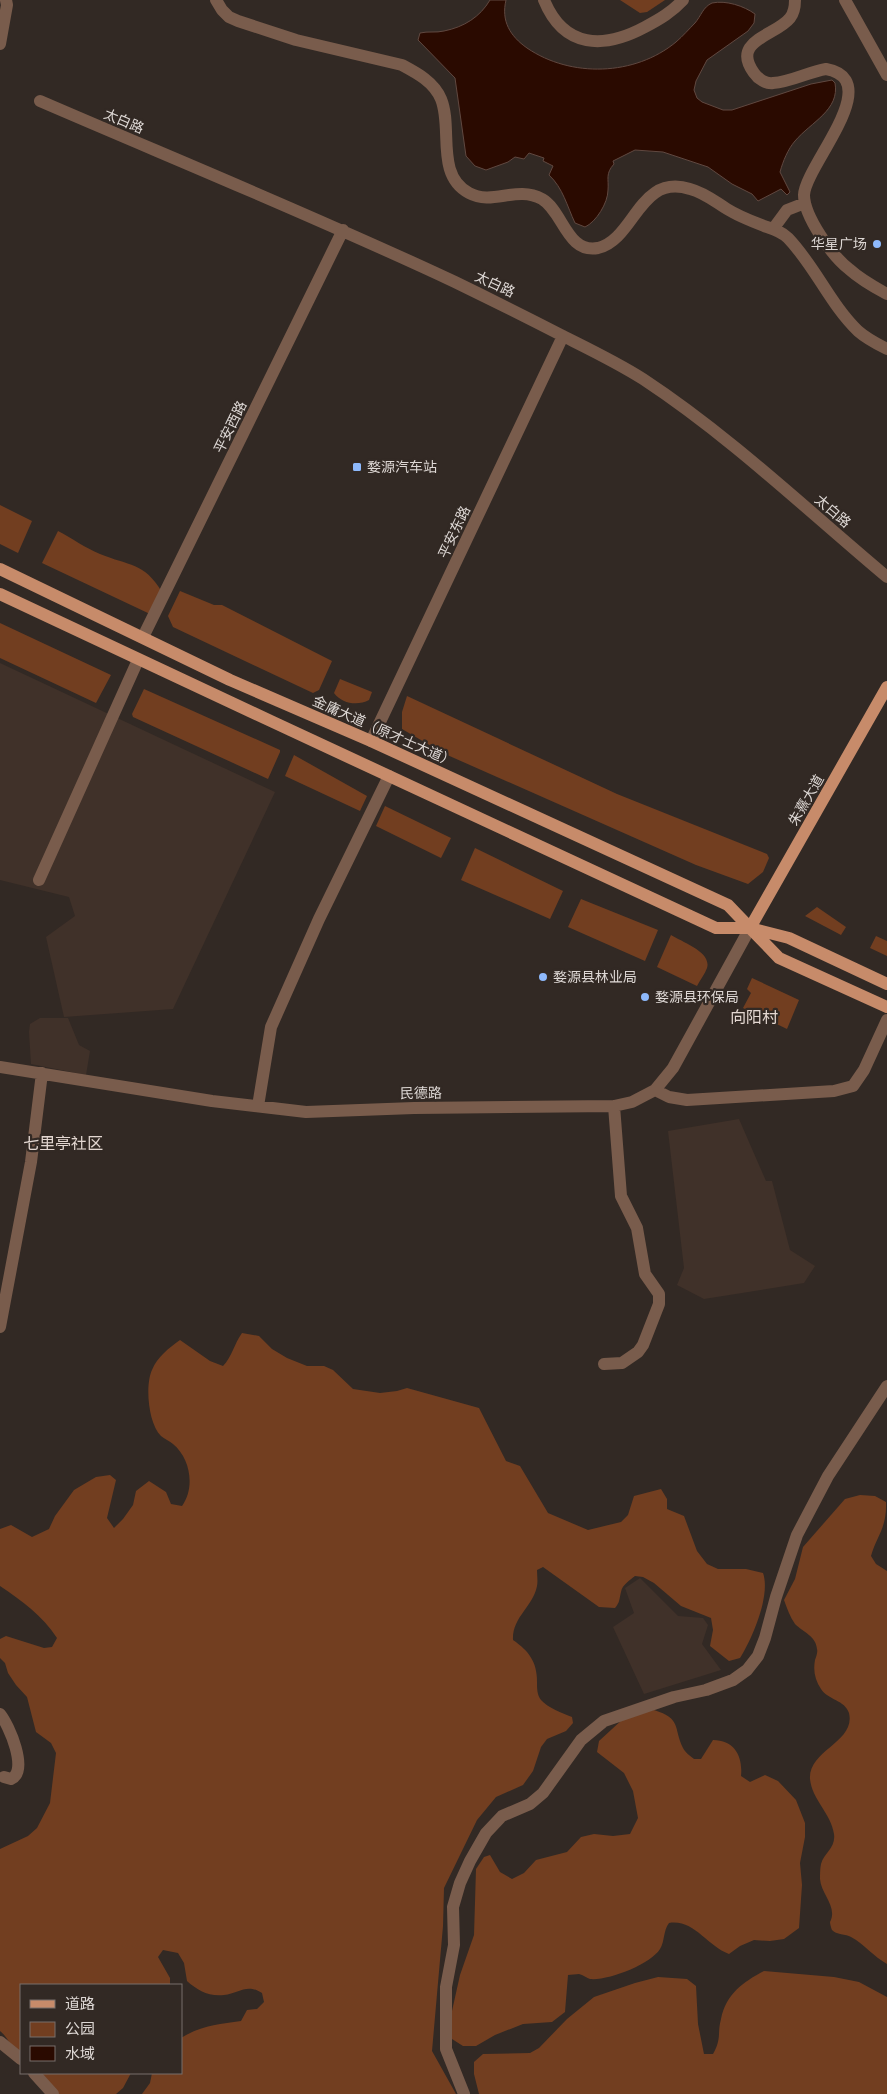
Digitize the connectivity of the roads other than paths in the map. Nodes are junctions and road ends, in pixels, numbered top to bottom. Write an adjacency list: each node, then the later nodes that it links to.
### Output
1 (6, 0): 7 (street)
2 (216, 0): 11 (street)
3 (544, 0): 4 (street)
4 (682, 0)
5 (795, 0): 10 (street)
6 (845, 0): 8 (street)
7 (0, 44)
8 (887, 75)
9 (40, 101): 12 (street, 太白路)
10 (804, 203): 11 (street); 13 (street)
11 (773, 228): 15 (street)
12 (344, 230): 14 (street, 太白路); 19 (street, 平安西路)
13 (887, 294)
14 (564, 336): 17 (street, 太白路); 22 (street, 平安东路)
15 (887, 349)
16 (0, 569): 19 (main road, 金庸大道（原才士大道）)
17 (887, 577)
18 (0, 594): 20 (main road)
19 (143, 637): 22 (main road, 金庸大道（原才士大道）)
20 (138, 660): 23 (main road); 24 (street)
21 (887, 686): 25 (main road, 朱熹大道)
22 (371, 741): 25 (main road, 金庸大道（原才士大道）)
23 (389, 776): 25 (main road); 32 (street)
24 (39, 880)
25 (750, 928): 26 (main road); 27 (main road, 金庸大道（原才士大道）); 31 (street, 民德路)
26 (887, 984)
27 (887, 1007)
28 (887, 1020): 31 (street)
29 (0, 1067): 30 (street, 民德路)
30 (42, 1074): 32 (street, 民德路); 34 (street)
31 (655, 1090): 33 (street, 民德路)
32 (258, 1106): 33 (street, 民德路)
33 (614, 1106): 35 (street)
34 (0, 1327)
35 (604, 1364)
36 (887, 1386): 43 (street)
37 (0, 1714): 38 (street)
38 (4, 1777)
39 (0, 2042): 40 (street)
40 (20, 2058)
41 (35, 2074): 42 (street)
42 (53, 2094)
43 (464, 2094)

